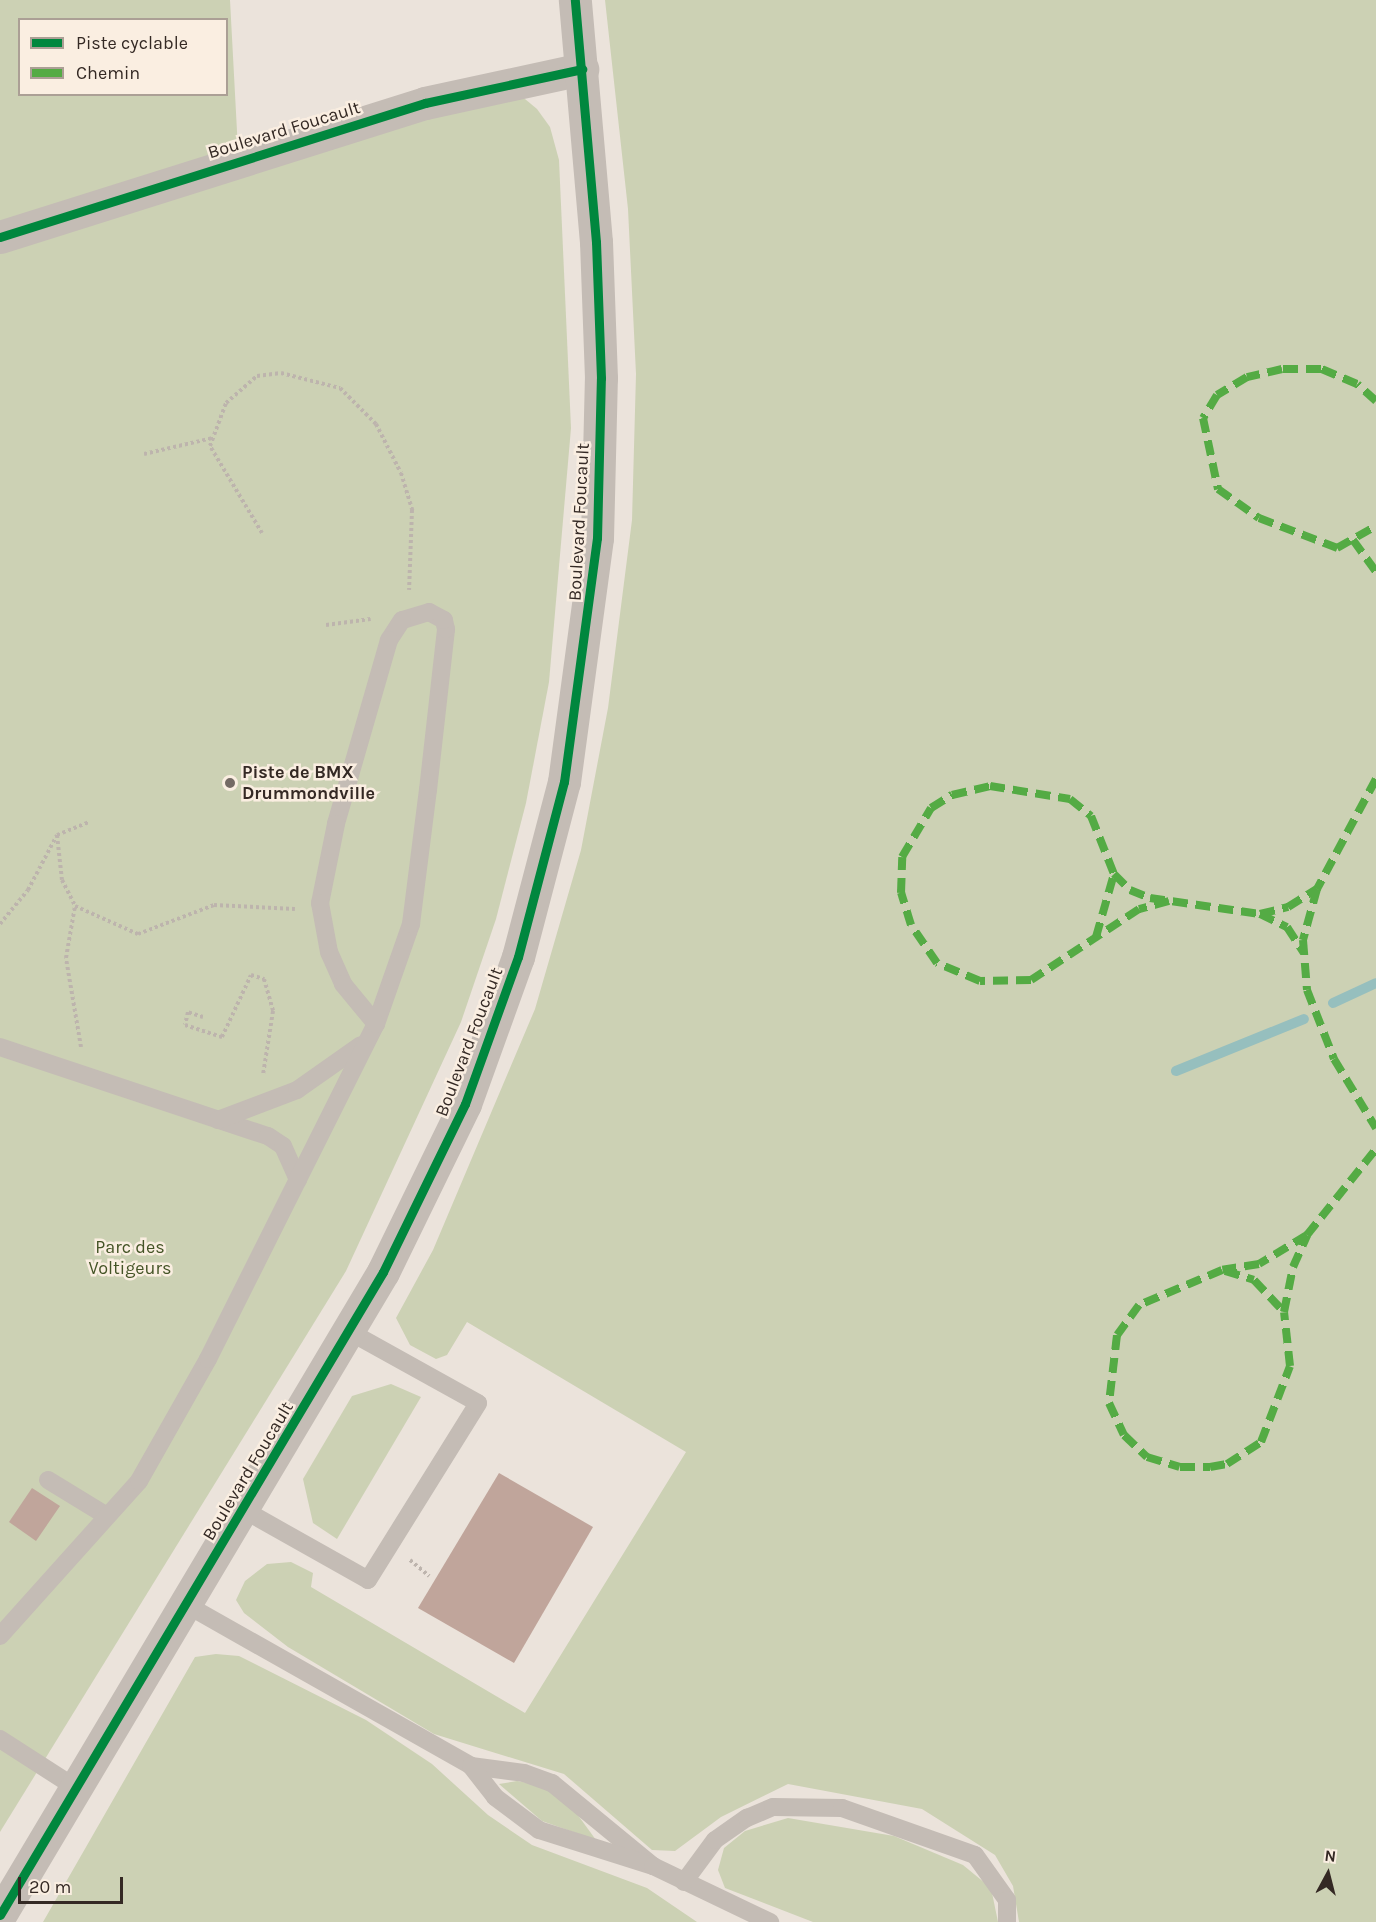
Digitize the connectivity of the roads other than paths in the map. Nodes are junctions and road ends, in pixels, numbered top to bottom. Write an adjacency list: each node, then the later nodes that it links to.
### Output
1 (575, 0): 2 (street, Boulevard Foucault)
2 (582, 69): 3 (street, Boulevard Foucault); 8 (street, Boulevard Foucault)
3 (0, 237)
4 (372, 1031): 4 (lane); 6 (lane); 7 (lane)
5 (0, 1047): 6 (lane)
6 (218, 1120): 7 (lane)
7 (298, 1180): 11 (lane)
8 (350, 1332): 10 (street, Boulevard Foucault); 10 (lane)
9 (48, 1480): 11 (lane)
10 (244, 1510): 12 (street, Boulevard Foucault)
11 (107, 1516): 13 (lane)
12 (187, 1605): 15 (lane); 16 (street, Boulevard Foucault)
13 (0, 1636)
14 (0, 1739): 16 (lane)
15 (471, 1766): 17 (lane); 17 (lane)
16 (76, 1788): 19 (street, Boulevard Foucault)
17 (653, 1866): 18 (lane)
18 (684, 1882): 20 (lane); 21 (lane)
19 (0, 1915)
20 (770, 1922)
21 (1007, 1922)

